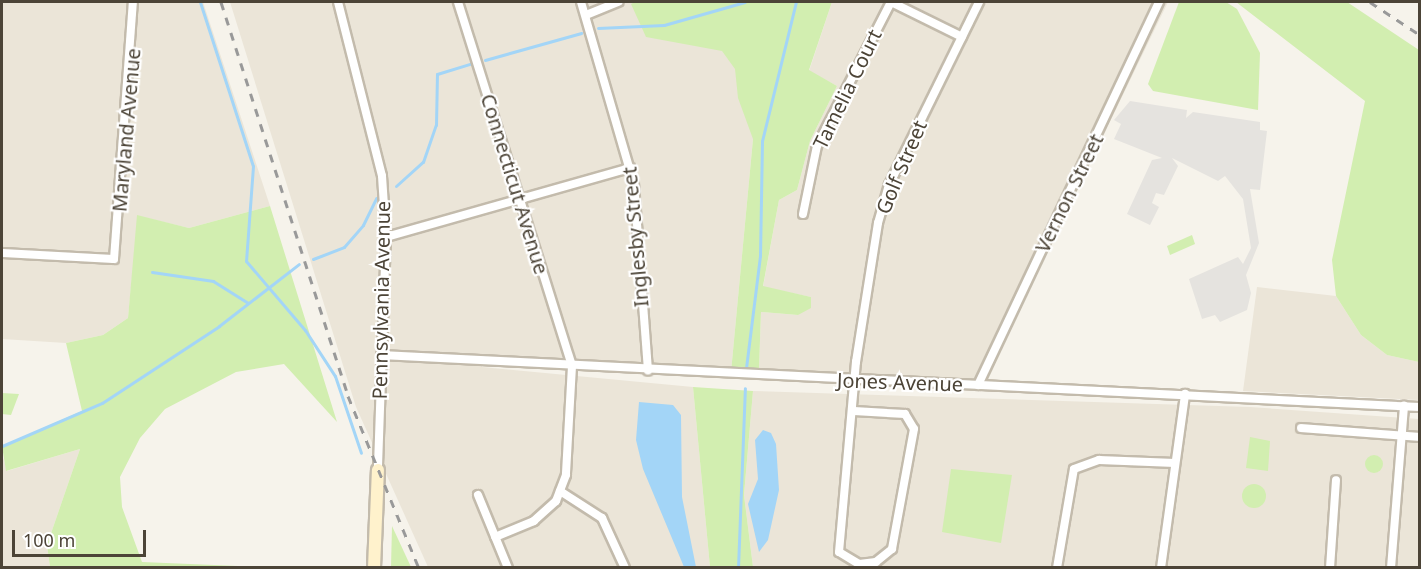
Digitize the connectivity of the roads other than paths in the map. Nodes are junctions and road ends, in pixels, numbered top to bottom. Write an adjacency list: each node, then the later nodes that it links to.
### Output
1 (133, 2): 15 (street, Maryland Avenue)
2 (338, 2): 14 (street, Pennsylvania Avenue)
3 (458, 2): 12 (street, Connecticut Avenue)
4 (581, 2): 9 (street, Inglesby Street)
5 (618, 2): 9 (street)
6 (891, 2): 10 (street); 13 (street, Tamelia Court)
7 (979, 2): 10 (street, Golf Street)
8 (1160, 2): 20 (street, Vernon Street)
9 (586, 15): 11 (street, Inglesby Street)
10 (962, 37): 19 (street, Golf Street)
11 (630, 168): 12 (street); 18 (street, Inglesby Street)
12 (520, 200): 14 (street); 17 (street, Connecticut Avenue)
13 (803, 214)
14 (386, 237): 16 (street, Pennsylvania Avenue)
15 (2, 253)
16 (381, 355): 17 (street, Jones Avenue); 29 (street, Pennsylvania Avenue)
17 (572, 366): 18 (street, Jones Avenue); 31 (street)
18 (648, 370): 19 (street, Jones Avenue)
19 (856, 380): 20 (street, Jones Avenue); 24 (street, Golf Street)
20 (978, 385): 21 (street, Jones Avenue)
21 (1185, 394): 22 (street, Jones Avenue); 28 (street)
22 (1404, 406): 23 (street, Jones Avenue); 26 (street)
23 (1419, 407)
24 (854, 411): 24 (street, Golf Street)
25 (1301, 428): 26 (street)
26 (1401, 435): 27 (street); 40 (street)
27 (1419, 437)
28 (1175, 463): 37 (street); 38 (street)
29 (378, 470): 34 (street, Pennsylvania Avenue)
30 (1336, 480): 39 (street)
31 (560, 491): 33 (street); 36 (street)
32 (478, 495): 33 (street)
33 (495, 537): 35 (street)
34 (374, 567)
35 (508, 567)
36 (625, 567)
37 (1057, 567)
38 (1161, 567)
39 (1330, 567)
40 (1391, 567)

